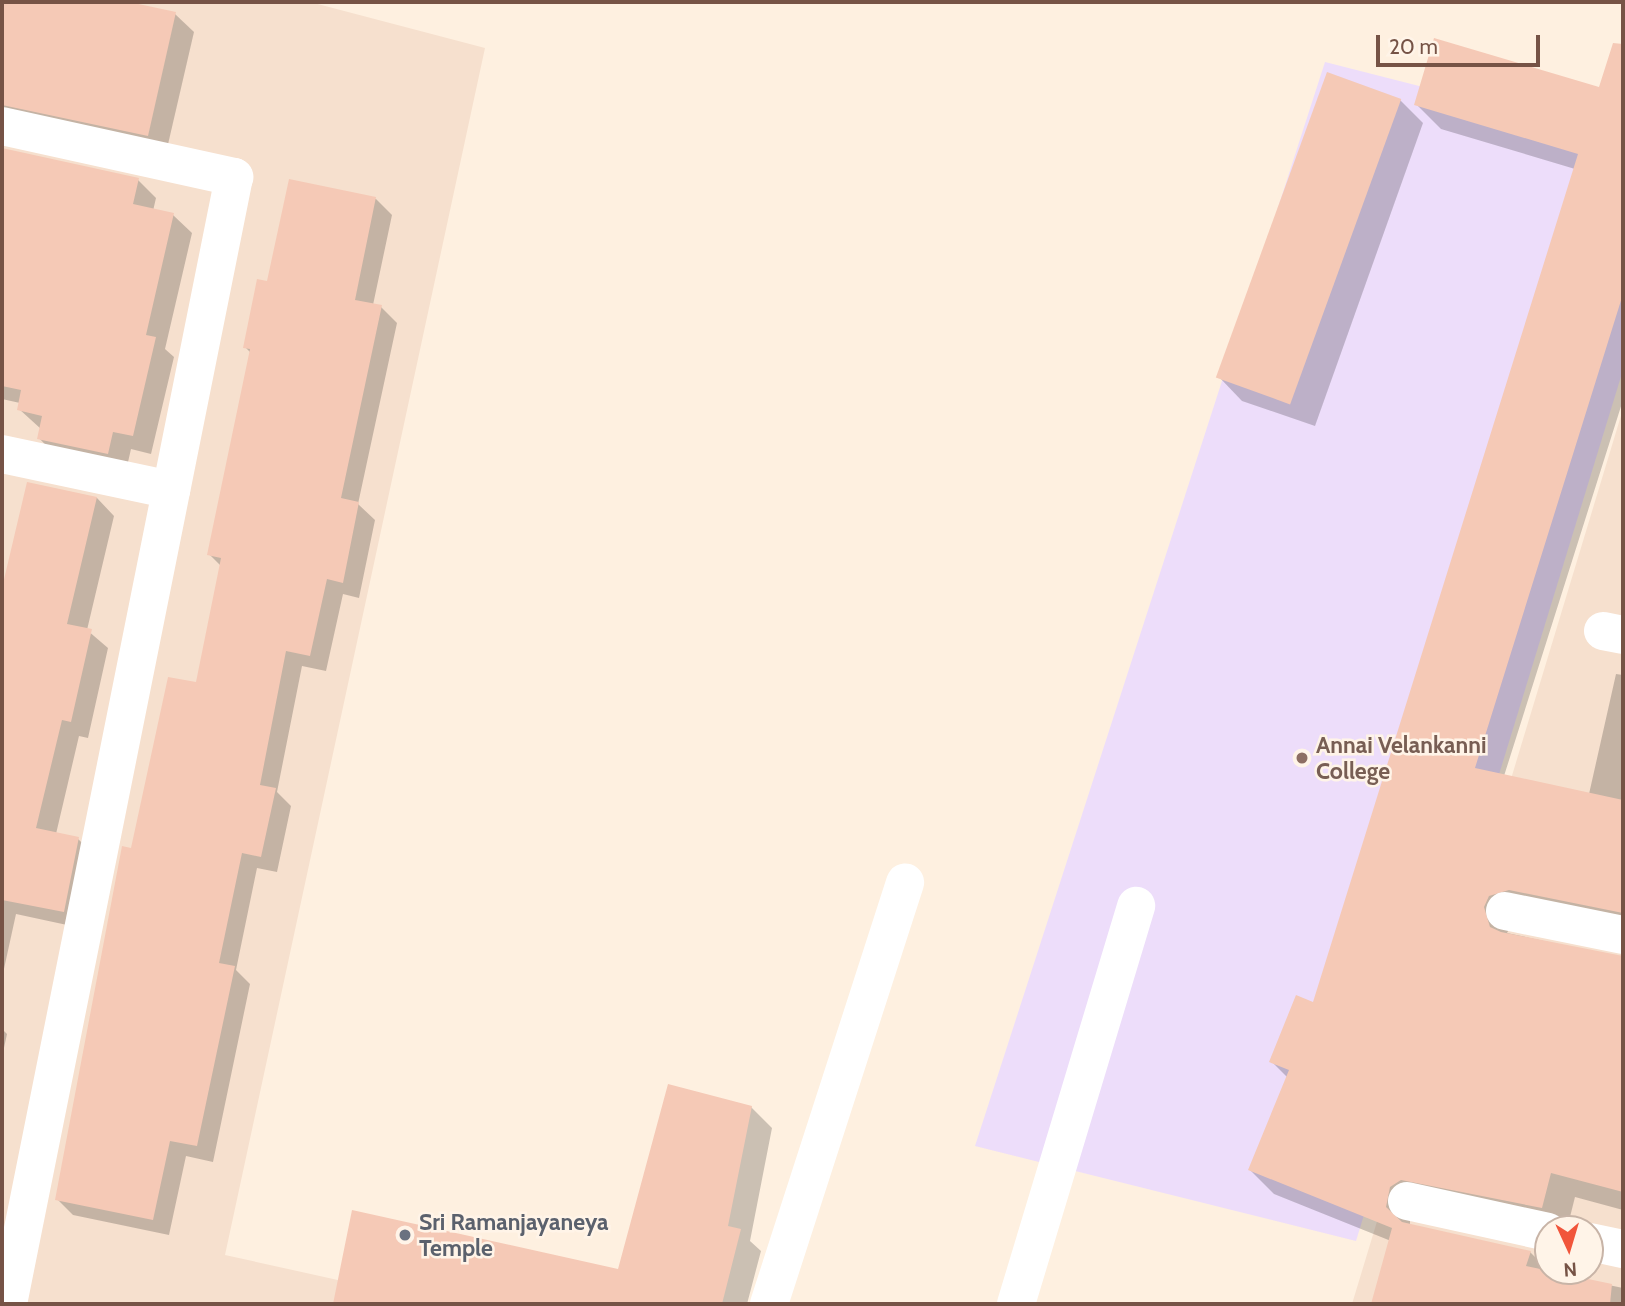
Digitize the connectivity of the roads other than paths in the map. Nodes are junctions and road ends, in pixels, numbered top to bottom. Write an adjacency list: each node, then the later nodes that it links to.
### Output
1 (2, 126): 3 (street)
2 (2, 454): 3 (street)
3 (171, 490): 12 (street)
4 (905, 882): 13 (street)
5 (1136, 906): 14 (street)
6 (1505, 911): 7 (street)
7 (1623, 935)
8 (1407, 1201): 9 (street)
9 (1534, 1230)
10 (1604, 1245): 11 (street)
11 (1623, 1249)
12 (8, 1304)
13 (769, 1304)
14 (1016, 1304)

